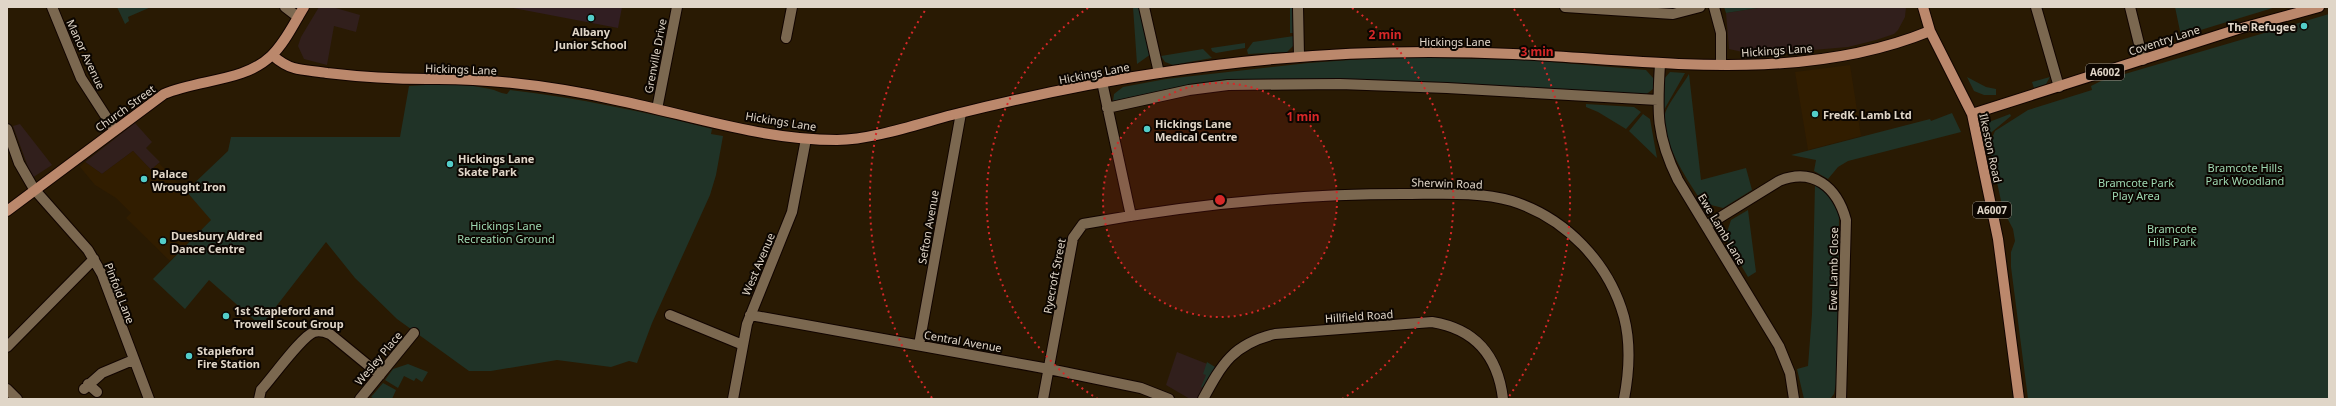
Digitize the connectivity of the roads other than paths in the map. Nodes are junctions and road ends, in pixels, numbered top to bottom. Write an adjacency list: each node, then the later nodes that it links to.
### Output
1 (52, 7): 32 (street, Manor Avenue)
2 (285, 7): 15 (street)
3 (304, 7): 15 (main road)
4 (677, 7): 28 (street, Grenville Drive)
5 (792, 7): 17 (street)
6 (1144, 7): 23 (street)
7 (1298, 7): 19 (street)
8 (1565, 7): 9 (street)
9 (1700, 7)
10 (1714, 7): 22 (street)
11 (1923, 7): 16 (main road, Ilkeston Road / A6007)
12 (2036, 7): 25 (street)
13 (2130, 7): 20 (street)
14 (2319, 7): 20 (main road, Coventry Lane / A6002)
15 (298, 17): 18 (main road)
16 (1930, 31): 22 (main road, Hickings Lane); 30 (main road, Ilkeston Road / A6007)
17 (786, 38)
18 (272, 55): 28 (main road, Hickings Lane); 32 (main road, Church Street)
19 (1299, 56): 21 (main road, Hickings Lane); 23 (main road, Hickings Lane)
20 (2143, 60): 25 (main road, Coventry Lane / A6002)
21 (1660, 64): 22 (main road, Hickings Lane); 26 (street, Ewe Lamb Lane)
22 (1721, 65)
23 (1159, 73): 24 (main road, Hickings Lane)
24 (1102, 82): 27 (street); 29 (main road, Hickings Lane)
25 (2059, 87): 30 (main road, Coventry Lane / A6002)
26 (1658, 100): 27 (street); 37 (street, Ewe Lamb Lane)
27 (1106, 108): 36 (street)
28 (657, 109): 33 (main road, Hickings Lane)
29 (961, 113): 33 (main road, Hickings Lane); 43 (street, Sefton Avenue)
30 (1972, 114): 64 (main road, Ilkeston Road / A6007)
31 (7, 129): 34 (street, Pinfold Lane)
32 (114, 129): 34 (main road, Church Street)
33 (806, 139): 40 (street, West Avenue)
34 (34, 189): 35 (main road, Church Street); 38 (street, Pinfold Lane)
35 (7, 211)
36 (1131, 216): 46 (street, Ryecroft Street); 61 (street, Sherwin Road)
37 (1706, 226): 62 (street, Ewe Lamb Lane); 63 (street, Ewe Lamb Close)
38 (94, 259): 44 (street); 45 (street, Pinfold Lane)
39 (670, 315): 42 (street)
40 (750, 315): 42 (street, West Avenue); 43 (street, Central Avenue)
41 (414, 333): 47 (street, Wesley Place)
42 (743, 345): 55 (street, West Avenue)
43 (919, 345): 46 (street, Central Avenue)
44 (7, 347)
45 (133, 360): 50 (street); 52 (street, Pinfold Lane)
46 (1049, 369): 48 (street, Central Avenue); 56 (street, Ryecroft Street)
47 (380, 375): 53 (street); 54 (street, Wesley Place)
48 (1141, 388): 57 (street); 58 (street, Central Avenue)
49 (7, 389): 51 (street)
50 (97, 392)
51 (17, 399)
52 (149, 399)
53 (259, 399)
54 (360, 399)
55 (733, 399)
56 (1043, 399)
57 (1139, 399)
58 (1169, 399)
59 (1203, 399): 60 (street, Hillfield Road)
60 (1503, 399)
61 (1624, 399)
62 (1794, 399)
63 (1841, 399)
64 (2019, 399)

